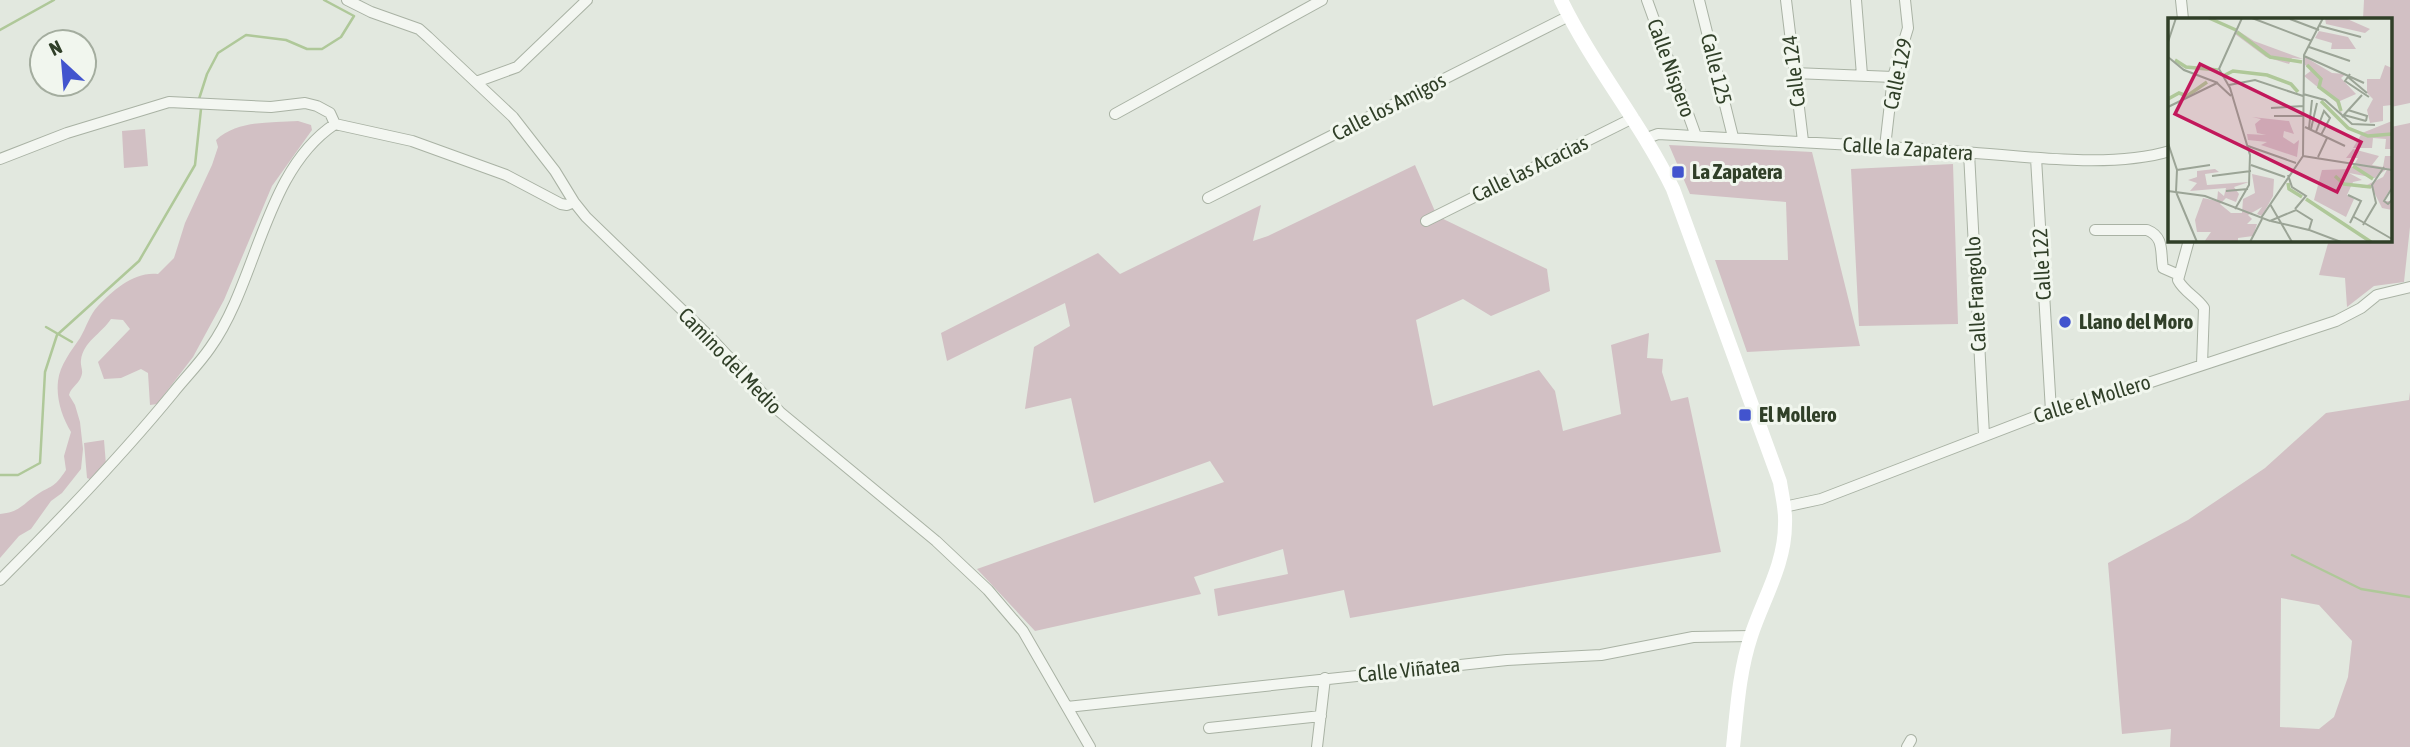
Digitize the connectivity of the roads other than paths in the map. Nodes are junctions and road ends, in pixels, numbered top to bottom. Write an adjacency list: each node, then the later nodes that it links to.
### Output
1 (347, 0): 16 (street, Camino del Medio)
2 (587, 0): 16 (street)
3 (1322, 0): 17 (street)
4 (1561, 0): 11 (main road)
5 (1647, 0): 20 (street, Calle Níspero)
6 (1699, 0): 21 (street, Calle 125)
7 (1786, 0): 13 (street, Calle 124)
8 (1856, 0): 14 (street)
9 (1905, 0): 15 (street, Calle 129)
10 (2180, 0): 12 (street)
11 (1569, 16): 18 (main road); 29 (street, Calle los Amigos)
12 (2183, 18)
13 (1794, 73): 14 (street); 23 (street, Calle 124)
14 (1862, 75): 15 (street)
15 (1893, 77): 24 (street, Calle 129)
16 (476, 82): 30 (street, Camino del Medio)
17 (1115, 114)
18 (1633, 118): 22 (main road); 31 (street, Calle las Acacias)
19 (335, 124): 28 (street); 30 (street); 40 (street)
20 (1696, 136): 21 (street, Calle la Zapatera); 22 (street, Calle la Zapatera)
21 (1733, 137): 23 (street, Calle la Zapatera)
22 (1647, 138): 39 (main road)
23 (1803, 141): 24 (street, Calle la Zapatera)
24 (1885, 147): 26 (street, Calle la Zapatera)
25 (2168, 152): 27 (street, Calle la Zapatera)
26 (1969, 153): 27 (street, Calle la Zapatera); 38 (street, Calle Frangollo)
27 (2036, 158): 37 (street, Calle 122)
28 (0, 159)
29 (1208, 198)
30 (574, 202): 43 (street, Camino del Medio)
31 (1426, 221)
32 (2095, 230): 34 (street)
33 (2188, 242): 34 (street)
34 (2179, 275): 36 (street)
35 (2404, 288): 36 (street, Calle el Mollero)
36 (2202, 364): 37 (street, Calle el Mollero)
37 (2051, 411): 38 (street, Calle el Mollero)
38 (1984, 435): 39 (street, Calle el Mollero)
39 (1784, 507): 41 (main road)
40 (0, 580)
41 (1751, 636): 42 (street, Calle Viñatea); 48 (main road)
42 (1325, 678): 43 (street, Calle Viñatea); 44 (street)
43 (1067, 707): 46 (street, Camino del Medio)
44 (1321, 716): 45 (street); 47 (street)
45 (1209, 728)
46 (1090, 747)
47 (1317, 747)
48 (1734, 747)

